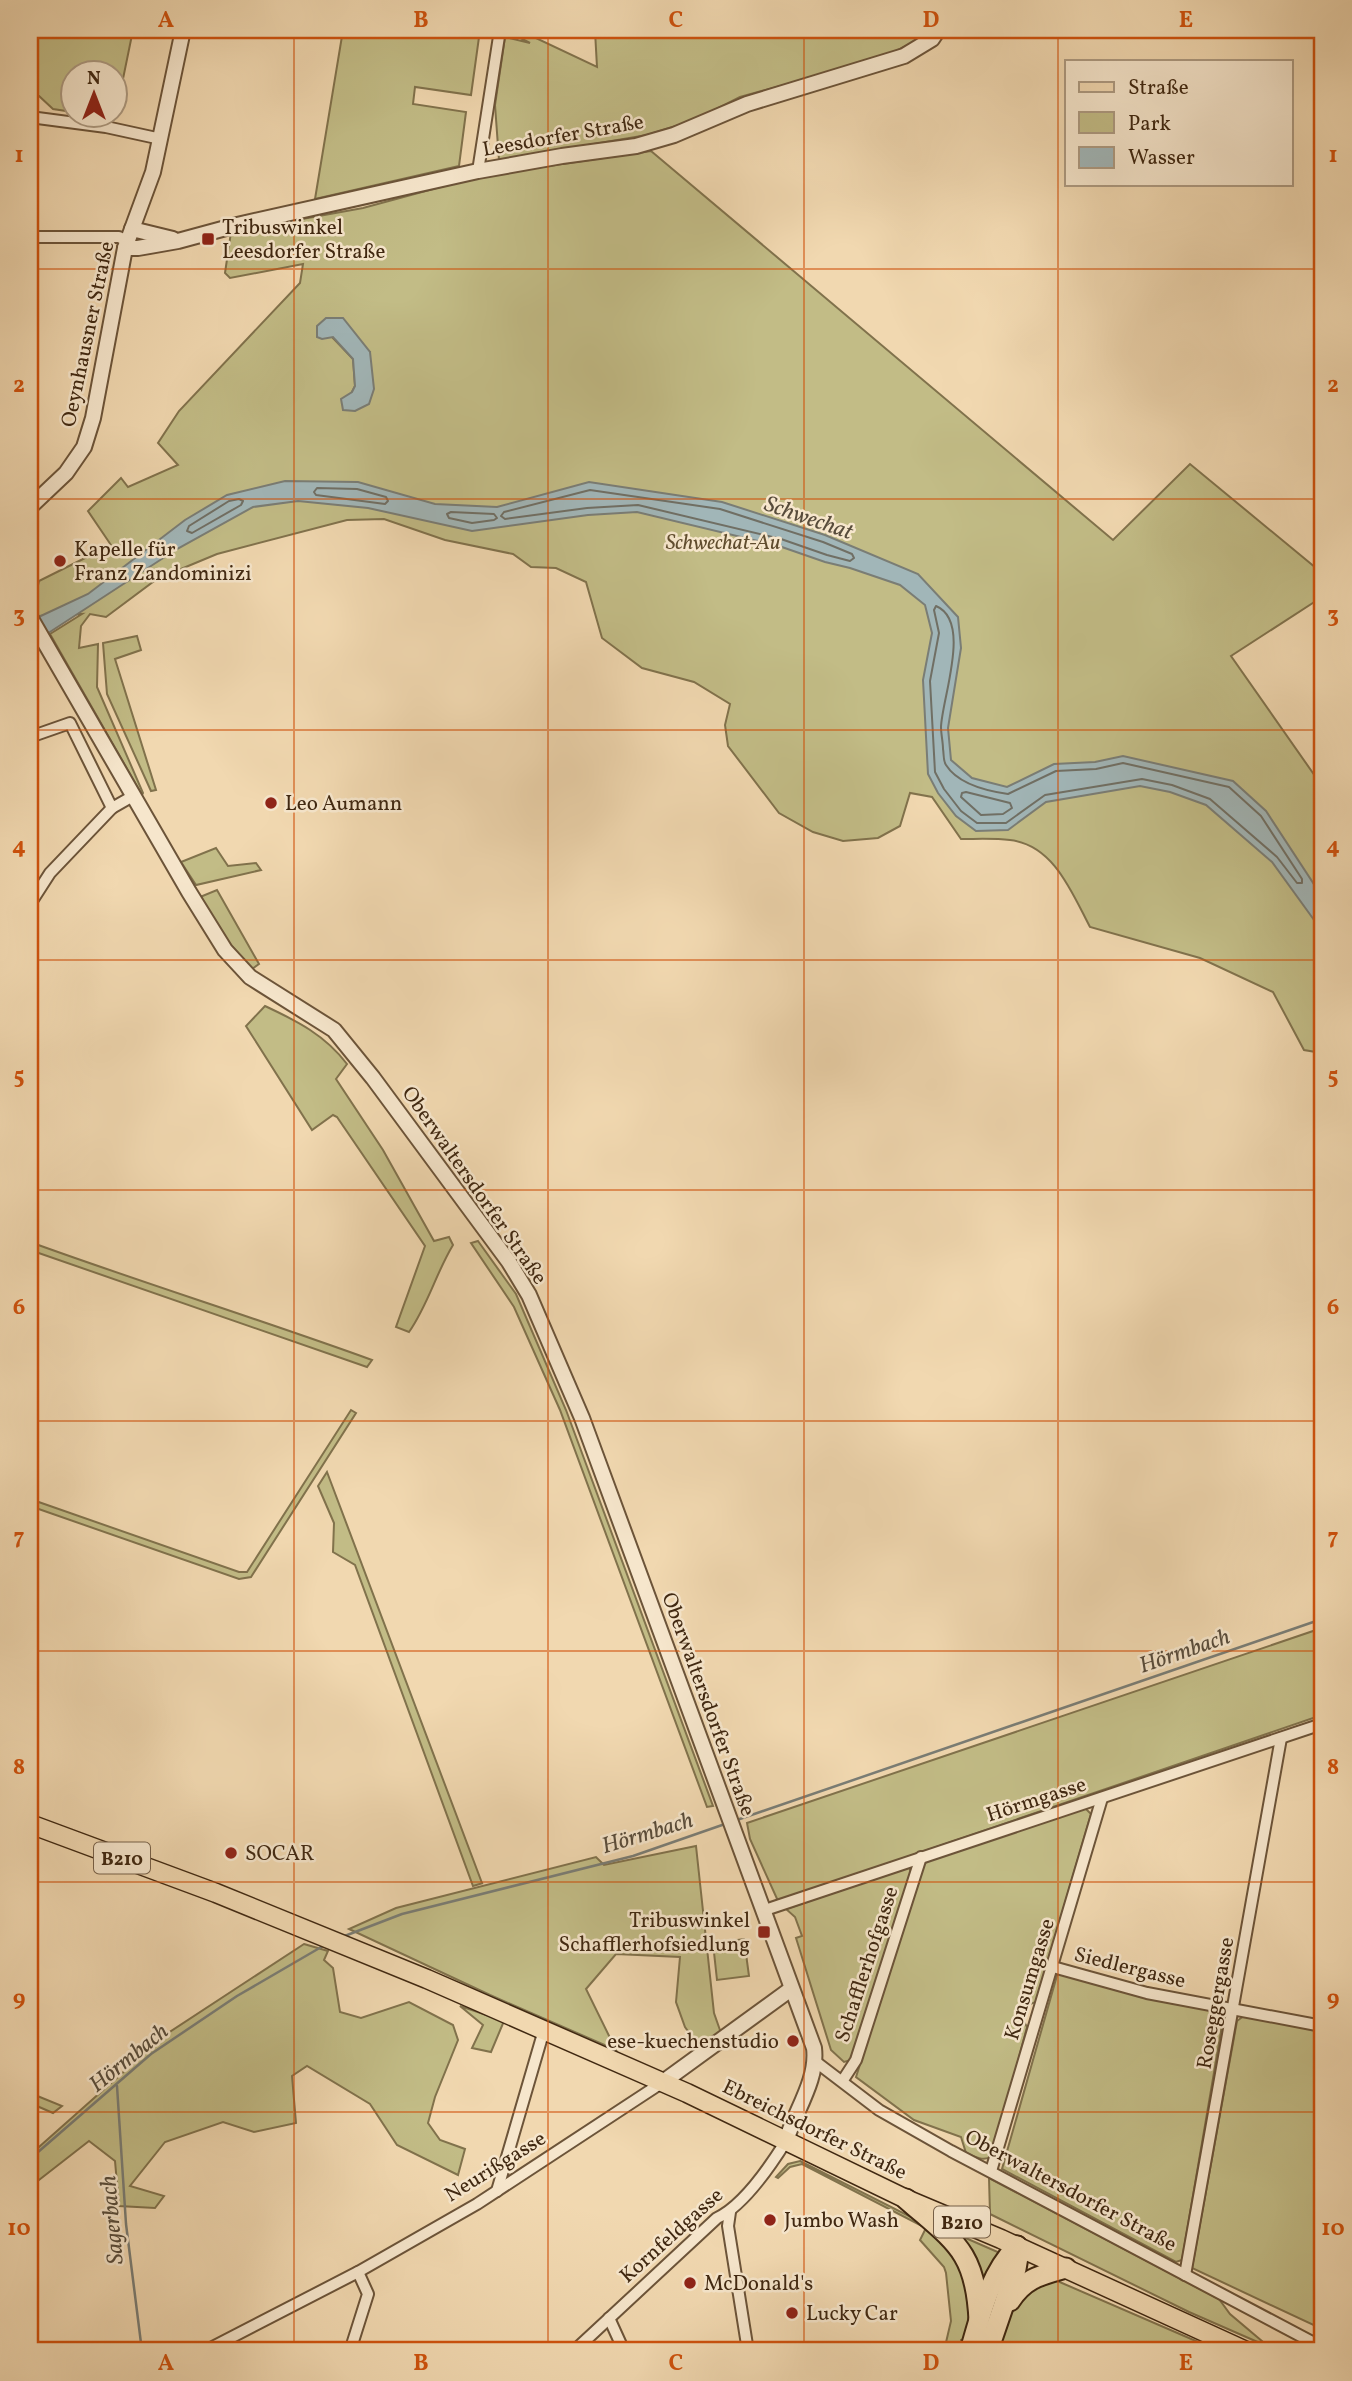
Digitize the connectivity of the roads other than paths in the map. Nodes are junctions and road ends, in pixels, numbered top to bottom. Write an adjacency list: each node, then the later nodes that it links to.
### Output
1 (183, 30): 5 (street, Oeynhausner Straße)
2 (499, 30): 6 (street)
3 (938, 30): 6 (street, Leesdorfer Straße)
4 (30, 117): 5 (street)
5 (162, 139): 8 (street, Oeynhausner Straße)
6 (478, 171): 8 (street, Leesdorfer Straße)
7 (30, 237): 8 (street)
8 (128, 239): 9 (street, Oeynhausner Straße)
9 (30, 507)
10 (30, 617): 12 (street, Oberwaltersdorfer Straße)
11 (30, 737): 13 (street)
12 (133, 796): 13 (street); 20 (street, Oberwaltersdorfer Straße)
13 (112, 808): 14 (street)
14 (30, 904)
15 (1322, 1724): 16 (street, Hörmgasse)
16 (1281, 1738): 17 (street, Hörmgasse); 23 (street, Roseggergasse)
17 (1102, 1798): 19 (street, Hörmgasse); 21 (street, Konsumgasse)
18 (30, 1824): 25 (main road, B210)
19 (921, 1857): 20 (street, Hörmgasse); 27 (street, Schafflerhofgasse)
20 (762, 1911): 22 (street, Oberwaltersdorfer Straße)
21 (1053, 1966): 23 (street, Siedlergasse); 30 (street, Konsumgasse)
22 (791, 1989): 26 (street, Oberwaltersdorfer Straße); 28 (street, Neurißgasse)
23 (1233, 2010): 24 (street, Siedlergasse); 37 (street, Roseggergasse)
24 (1322, 2026)
25 (544, 2030): 28 (main road, Ebreichsdorfer Straße / B210); 31 (street)
26 (816, 2062): 27 (street, Oberwaltersdorfer Straße); 29 (street)
27 (842, 2080): 30 (street, Oberwaltersdorfer Straße)
28 (663, 2082): 29 (main road, Ebreichsdorfer Straße / B210); 31 (street, Neurißgasse)
29 (786, 2141): 32 (main road, Ebreichsdorfer Straße / B210); 33 (street, Kornfeldgasse)
30 (991, 2171): 37 (street, Oberwaltersdorfer Straße)
31 (497, 2191): 36 (street, Neurißgasse)
32 (906, 2199): 34 (main road, Ebreichsdorfer Straße / B210); 39 (highway)
33 (730, 2212): 38 (street, Kornfeldgasse); 45 (street)
34 (1017, 2246): 35 (main road, Ebreichsdorfer Straße / B210); 39 (highway)
35 (1066, 2268): 39 (highway); 48 (main road, B210)
36 (358, 2272): 41 (street, Neurißgasse); 42 (street)
37 (1185, 2274): 40 (street, Oberwaltersdorfer Straße)
38 (609, 2318): 43 (street, Kornfeldgasse); 44 (street)
39 (987, 2324): 46 (highway); 47 (highway)
40 (1318, 2343)
41 (205, 2351)
42 (350, 2351)
43 (574, 2351)
44 (624, 2351)
45 (748, 2351)
46 (970, 2351)
47 (988, 2351)
48 (1246, 2351)

